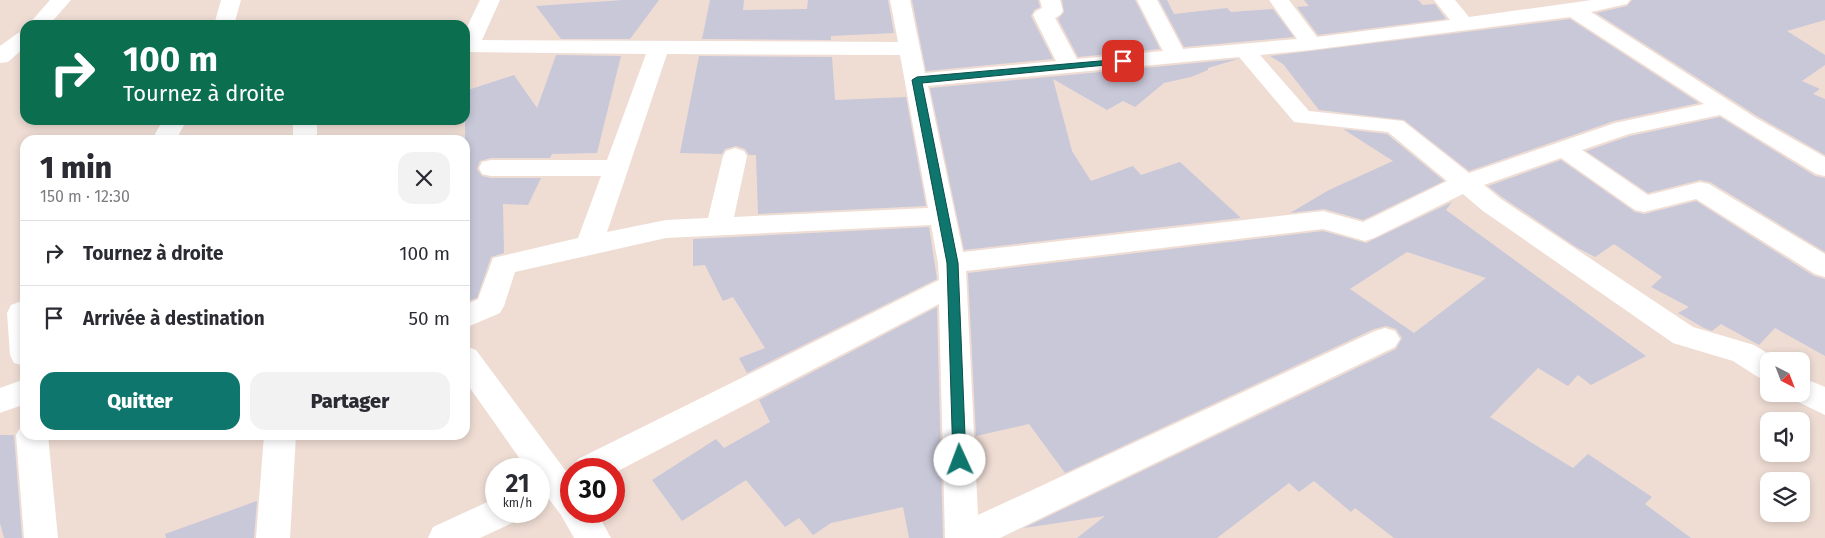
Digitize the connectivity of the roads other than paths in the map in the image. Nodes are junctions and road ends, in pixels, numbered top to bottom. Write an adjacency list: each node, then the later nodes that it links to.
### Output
1 (61, 0): 11 (street)
2 (231, 0): 12 (street)
3 (490, 0): 14 (street)
4 (900, 0): 19 (street)
5 (1050, 0): 23 (street)
6 (1147, 0): 21 (street)
7 (1279, 0): 16 (street)
8 (1444, 0): 13 (street)
9 (1616, 0): 10 (street)
10 (1574, 10): 13 (street); 25 (street)
11 (43, 20)
12 (225, 20)
13 (1464, 24): 16 (street)
14 (470, 39)
15 (20, 41): 22 (street)
16 (1311, 44): 20 (street)
17 (470, 45): 18 (street)
18 (659, 47): 19 (street); 29 (street)
19 (911, 49): 24 (street)
20 (1244, 50): 21 (street); 31 (street)
21 (1176, 56): 23 (street)
22 (0, 57)
23 (1070, 66): 24 (street)
24 (917, 80): 32 (street)
25 (1724, 107): 26 (street); 30 (street)
26 (1564, 149): 31 (street); 35 (street)
27 (735, 156): 33 (street)
28 (491, 168): 29 (street)
29 (616, 168): 34 (street)
30 (1825, 168)
31 (1465, 183): 36 (street); 39 (street)
32 (943, 216): 33 (street); 36 (street)
33 (718, 227): 34 (street)
34 (588, 244): 37 (street)
35 (1825, 267)
36 (953, 274): 47 (street); 55 (street)
37 (470, 314)
38 (1385, 339): 55 (street)
39 (1760, 363)
40 (470, 365): 48 (street)
41 (20, 393): 43 (street)
42 (1810, 394): 44 (street)
43 (0, 401)
44 (1825, 402)
45 (32, 440): 51 (street)
46 (280, 440): 52 (street)
47 (610, 458)
48 (560, 490)
49 (485, 519): 53 (street)
50 (583, 523): 54 (street)
51 (41, 538)
52 (273, 538)
53 (445, 538)
54 (594, 538)
55 (964, 538)

